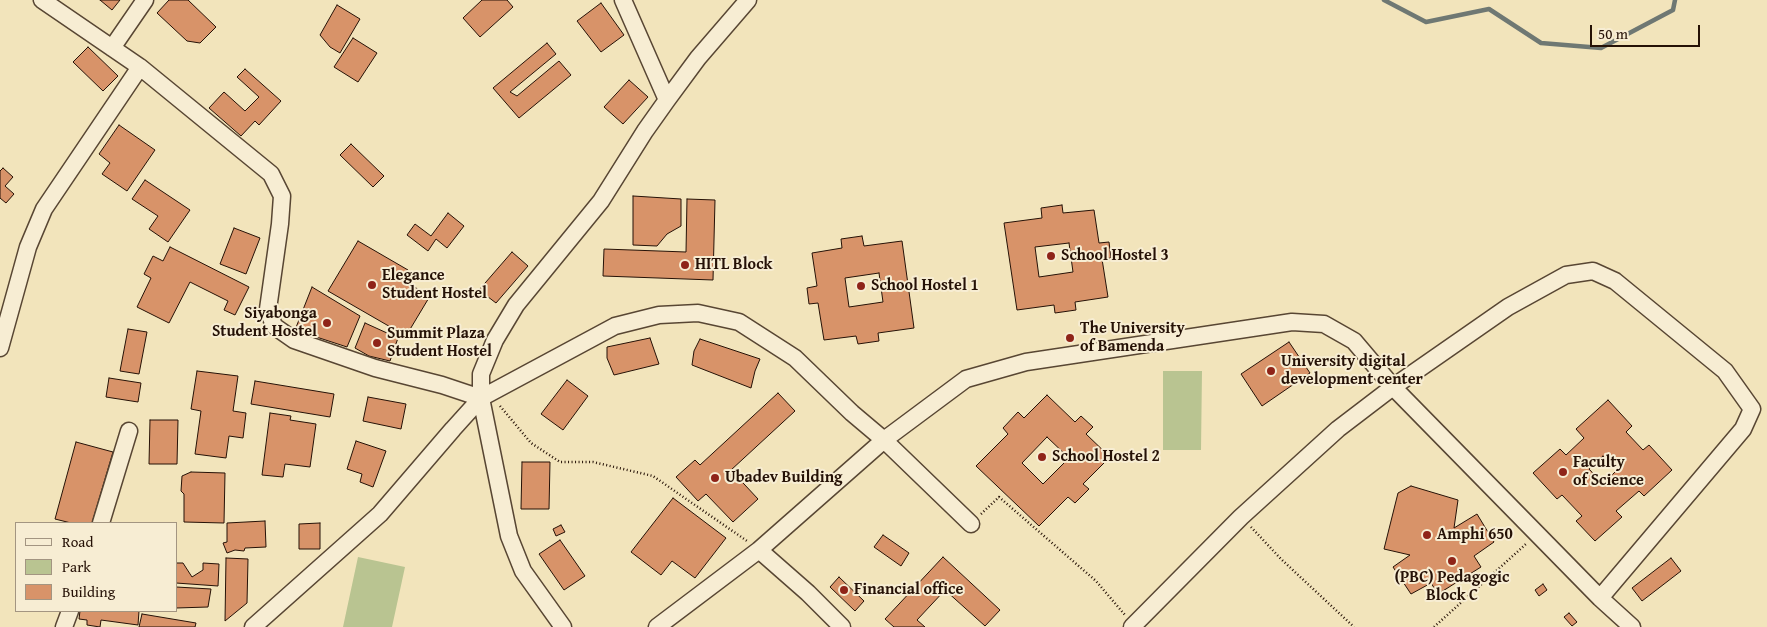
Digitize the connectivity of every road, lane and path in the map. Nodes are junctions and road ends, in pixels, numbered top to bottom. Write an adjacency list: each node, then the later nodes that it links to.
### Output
1 (42, 0): 5 (street)
2 (145, 0): 5 (street)
3 (622, 0): 7 (street)
4 (748, 0): 7 (street)
5 (112, 48): 6 (street)
6 (140, 67): 8 (street); 10 (street)
7 (667, 100): 10 (street)
8 (0, 348)
9 (1393, 387): 13 (street); 14 (street); 17 (street); 19 (street)
10 (481, 398): 13 (street); 23 (street); 24 (street)
11 (497, 403): 18 (path)
12 (130, 431): 15 (street)
13 (884, 440): 16 (street); 18 (street)
14 (1241, 516): 21 (street); 27 (path)
15 (101, 522)
16 (971, 524): 21 (path)
17 (1538, 534): 19 (street); 28 (path)
18 (759, 550): 25 (street); 26 (street)
19 (1600, 598): 29 (street)
20 (70, 612): 22 (street)
21 (1133, 626)
22 (64, 627)
23 (253, 627)
24 (563, 627)
25 (657, 627)
26 (842, 627)
27 (1354, 627)
28 (1434, 627)
29 (1632, 627)

